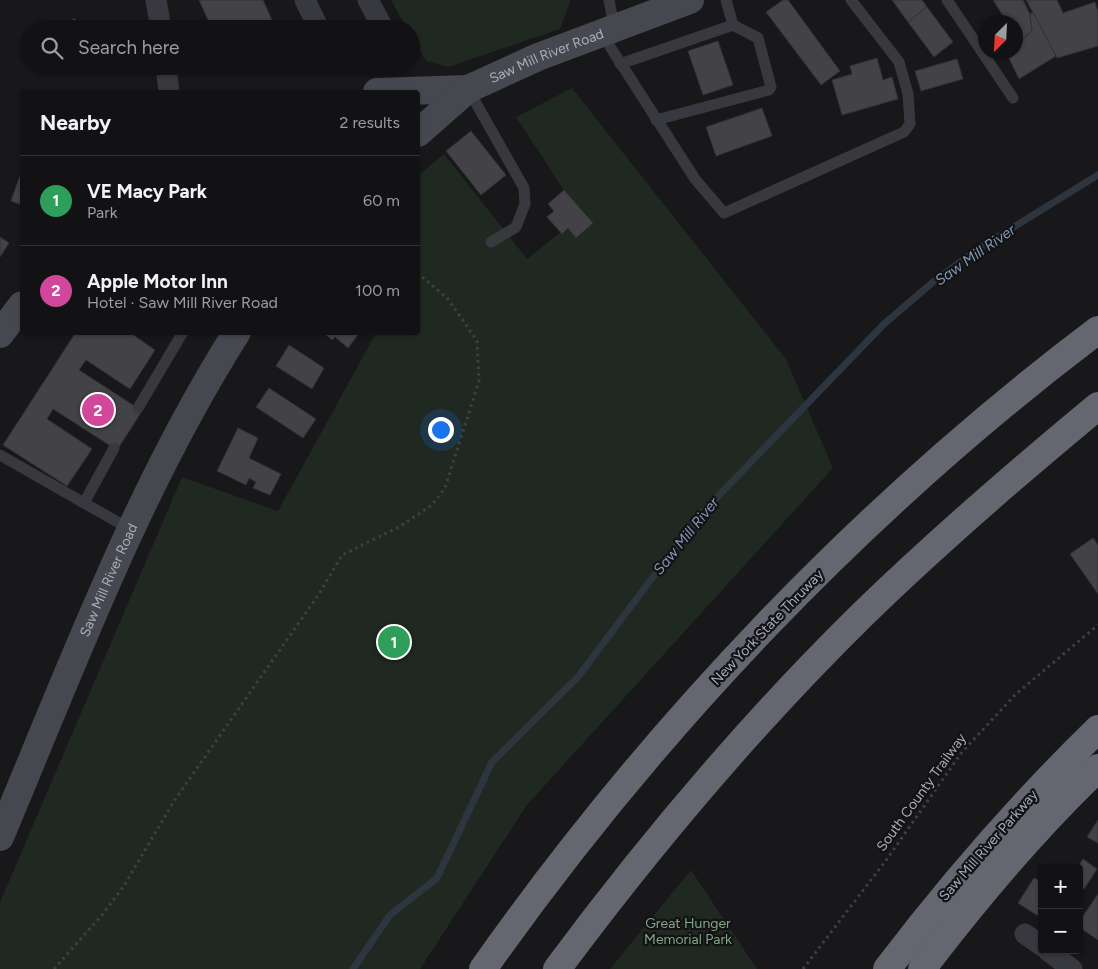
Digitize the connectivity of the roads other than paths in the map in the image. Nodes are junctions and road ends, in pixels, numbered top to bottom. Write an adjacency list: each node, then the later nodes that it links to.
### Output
1 (156, 0): 9 (street)
2 (305, 0): 10 (street)
3 (368, 0): 11 (street)
4 (609, 0): 13 (lane)
5 (690, 0): 13 (main road, Saw Mill River Road)
6 (726, 0): 12 (lane)
7 (851, 0): 20 (lane)
8 (947, 0): 19 (lane)
9 (159, 20)
10 (314, 20)
11 (379, 20)
12 (733, 25): 14 (lane); 20 (lane)
13 (608, 30): 14 (lane); 16 (main road, Saw Mill River Road)
14 (620, 64): 20 (lane)
15 (167, 75): 17 (street)
16 (468, 89): 18 (main road); 21 (main road, Saw Mill River Road); 22 (lane)
17 (169, 90)
18 (420, 91)
19 (1013, 98)
20 (656, 120)
21 (420, 131)
22 (491, 242)
23 (20, 308): 25 (main road)
24 (1098, 330): 40 (highway, New York State Thruway)
25 (0, 334)
26 (181, 335): 29 (lane)
27 (235, 335): 33 (main road, Saw Mill River Road)
28 (1098, 406): 41 (highway)
29 (138, 408)
30 (114, 448): 32 (lane)
31 (0, 455): 32 (lane)
32 (84, 503): 33 (lane)
33 (132, 530): 36 (main road, Saw Mill River Road)
34 (1098, 729): 42 (highway, Saw Mill River Parkway)
35 (1098, 768): 43 (highway, Saw Mill River Parkway)
36 (0, 837)
37 (1025, 934): 38 (street)
38 (1038, 943)
39 (1052, 954): 44 (street)
40 (483, 969)
41 (557, 969)
42 (887, 969)
43 (922, 969)
44 (1072, 969)

